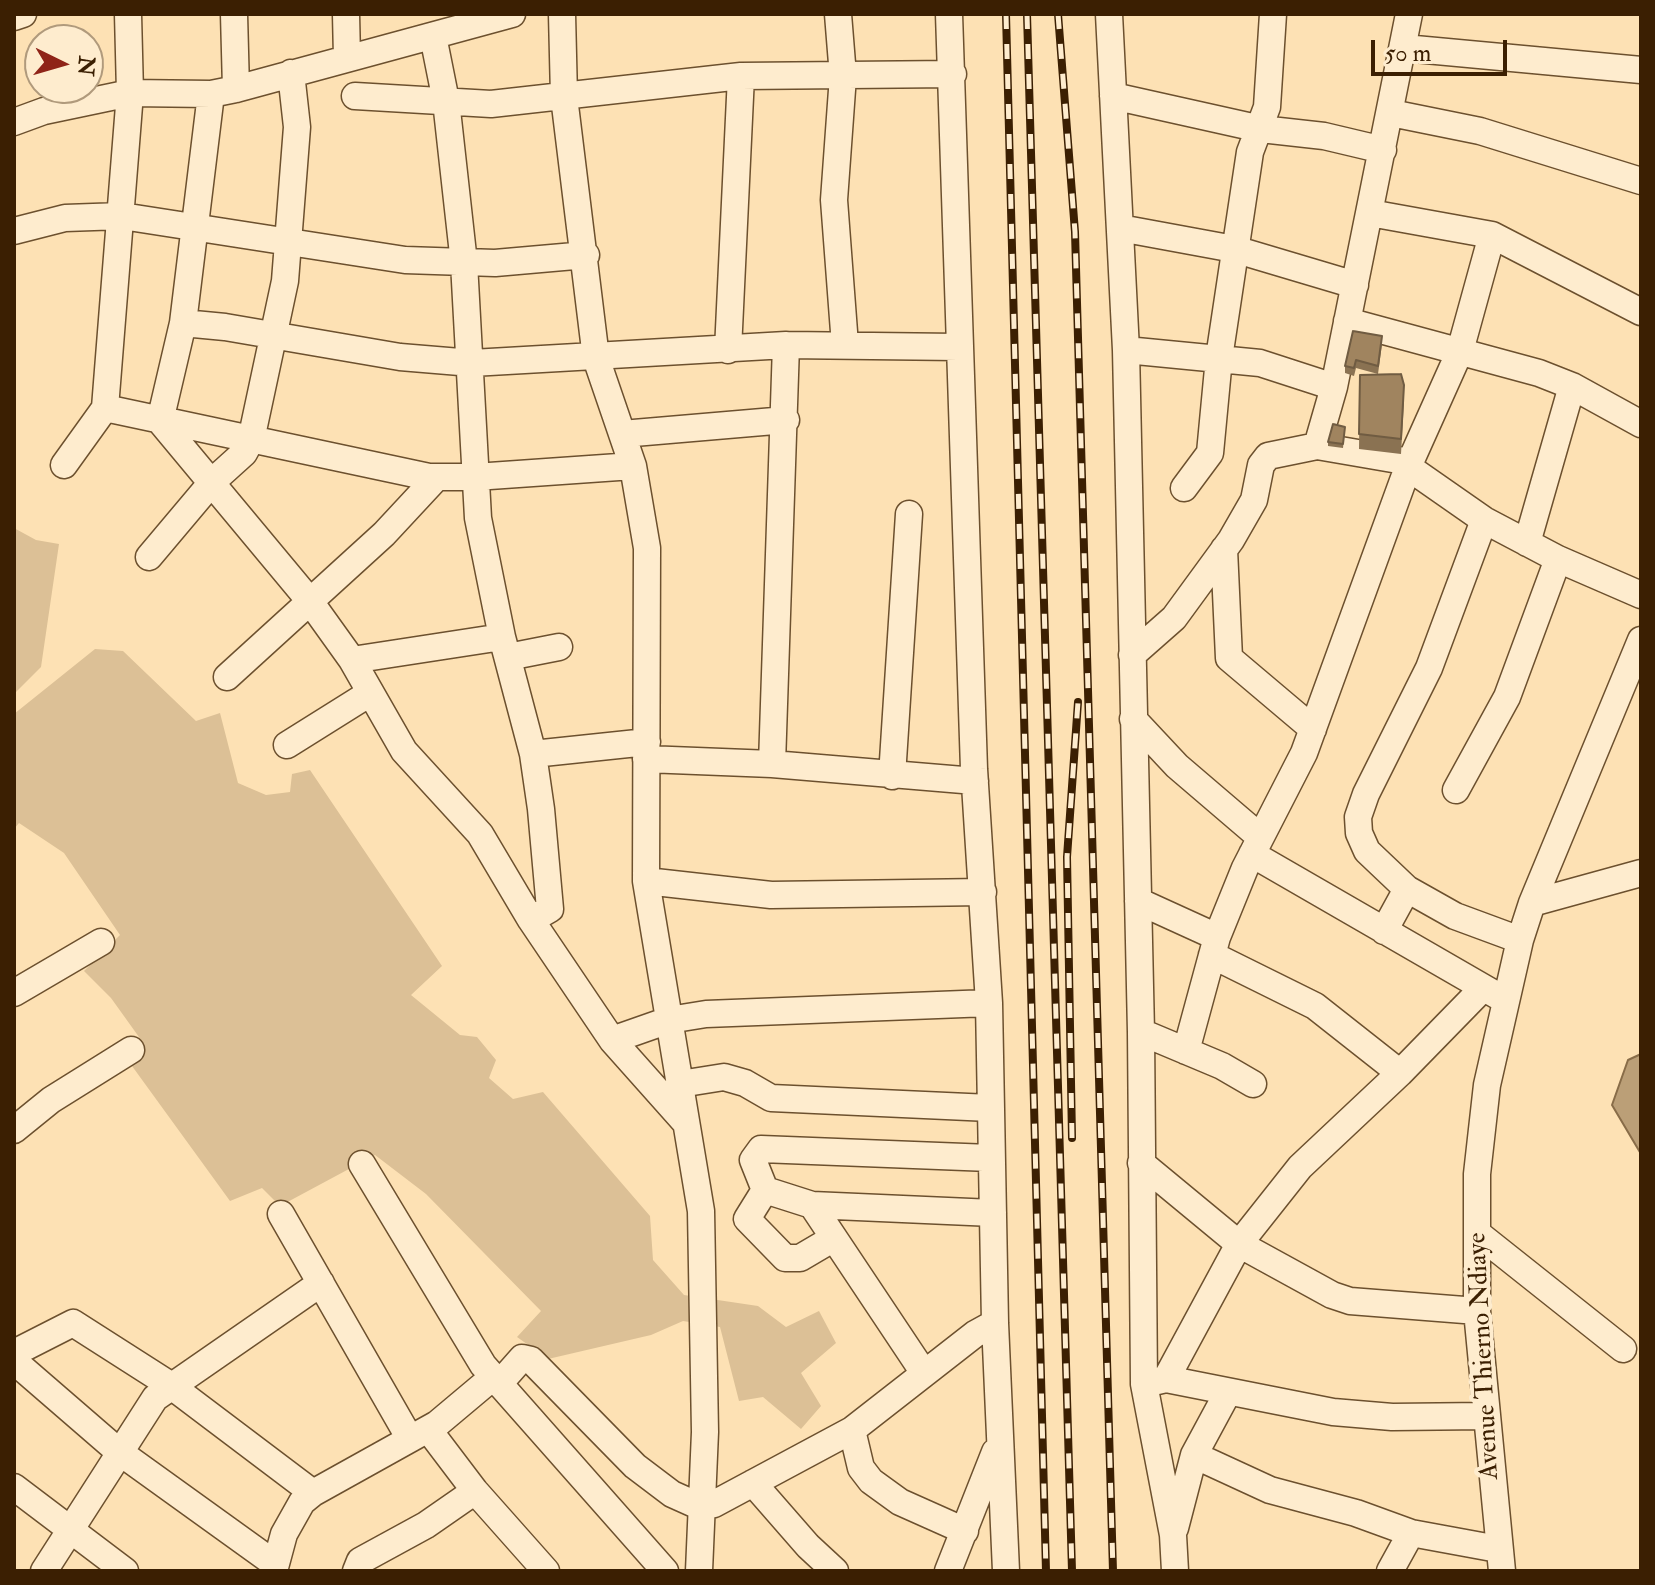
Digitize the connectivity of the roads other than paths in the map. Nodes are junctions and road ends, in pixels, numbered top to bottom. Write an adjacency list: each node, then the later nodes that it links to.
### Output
1 (23, 14): 12 (street)
2 (128, 14): 22 (street)
3 (234, 14): 21 (street)
4 (346, 14): 15 (street)
5 (512, 14): 13 (street)
6 (562, 14): 25 (street)
7 (838, 14): 20 (street)
8 (949, 14): 18 (street)
9 (1109, 14): 24 (street)
10 (1273, 14): 29 (street)
11 (1401, 15): 14 (street)
12 (14, 17)
13 (448, 27): 15 (street); 26 (street)
14 (1404, 48): 16 (street); 27 (street)
15 (347, 58): 17 (street)
16 (1641, 70)
17 (291, 73): 21 (street); 38 (street)
18 (953, 74): 20 (street); 49 (street)
19 (741, 76): 20 (street); 25 (street); 50 (street)
20 (843, 76): 48 (street)
21 (224, 92): 22 (street); 34 (street)
22 (130, 93): 28 (street); 33 (street)
23 (355, 96): 26 (street)
24 (1113, 96): 29 (street); 35 (street)
25 (564, 97): 26 (street); 40 (street)
26 (446, 101): 41 (street)
27 (1391, 113): 30 (street); 31 (street)
28 (14, 122)
29 (1261, 129): 30 (street); 39 (street)
30 (1383, 150): 32 (street)
31 (1641, 181)
32 (1370, 213): 37 (street); 42 (street)
33 (122, 216): 34 (street); 36 (street); 58 (street)
34 (196, 226): 38 (street); 45 (street)
35 (1120, 228): 39 (street); 51 (street)
36 (14, 231)
37 (1492, 235): 43 (street); 52 (street)
38 (290, 241): 41 (street); 46 (street)
39 (1234, 249): 42 (street); 54 (street)
40 (586, 255): 41 (street); 53 (street)
41 (464, 263): 55 (street)
42 (1355, 285): 44 (street)
43 (1641, 312)
44 (1347, 321): 52 (street); 57 (street)
45 (183, 323): 46 (street); 60 (street)
46 (276, 335): 55 (street); 63 (street)
47 (786, 345): 48 (street); 50 (street); 59 (street)
48 (845, 345): 49 (street)
49 (958, 347): 94 (street)
50 (728, 350): 53 (street)
51 (1126, 350): 54 (street); 83 (street)
52 (1460, 351): 56 (street); 65 (street)
53 (596, 358): 55 (street); 62 (street)
54 (1219, 358): 57 (street); 71 (street)
55 (472, 363): 69 (street)
56 (1572, 386): 61 (street); 74 (street)
57 (1334, 387): 64 (street)
58 (105, 408): 60 (street); 66 (street)
59 (786, 420): 62 (street); 92 (street)
60 (160, 421): 63 (street); 70 (street)
61 (1641, 424)
62 (622, 434): 67 (street)
63 (251, 440): 68 (street); 70 (street)
64 (1317, 446): 65 (street); 75 (street)
65 (1409, 464): 73 (street); 88 (street)
66 (64, 465)
67 (633, 466): 69 (street); 90 (street)
68 (437, 477): 69 (street); 79 (street)
69 (475, 477): 81 (street)
70 (213, 481): 76 (street); 79 (street)
71 (1184, 488)
72 (909, 514): 93 (street)
73 (1484, 520): 74 (street); 99 (street)
74 (1527, 543): 77 (street)
75 (1224, 549): 83 (street); 88 (street)
76 (149, 557)
77 (1558, 559): 78 (street); 95 (street)
78 (1641, 595)
79 (309, 600): 84 (street); 85 (street)
80 (1641, 640): 102 (street, Avenue Thierno Ndiaye)
81 (505, 647): 82 (street); 84 (street); 91 (street)
82 (559, 647)
83 (1132, 655): 87 (street)
84 (352, 660): 86 (street)
85 (227, 677)
86 (370, 693): 89 (street); 103 (street)
87 (1133, 719): 96 (street); 101 (street)
88 (1313, 729): 96 (street)
89 (287, 745)
90 (646, 751): 91 (street); 92 (street); 98 (street)
91 (533, 754): 103 (street)
92 (772, 764): 93 (street)
93 (892, 776): 94 (street)
94 (975, 781): 100 (street)
95 (1456, 790)
96 (1256, 845): 104 (street); 107 (street)
97 (1641, 873): 102 (street)
98 (646, 881): 100 (street); 111 (street)
99 (1407, 889): 104 (street); 105 (street)
100 (983, 892): 110 (street)
101 (1138, 901): 107 (street); 112 (street)
102 (1532, 903): 105 (street, Avenue Thierno Ndiaye)
103 (531, 920): 113 (street)
104 (1384, 931): 109 (street)
105 (1520, 940): 109 (street, Avenue Thierno Ndiaye)
106 (101, 942): 108 (street)
107 (1214, 946): 115 (street); 116 (street)
108 (14, 993)
109 (1494, 994): 116 (street); 129 (street, Avenue Thierno Ndiaye)
110 (989, 1003): 111 (street); 119 (street)
111 (669, 1020): 113 (street); 117 (street)
112 (1141, 1032): 115 (street); 123 (street)
113 (612, 1040): 121 (street)
114 (131, 1050): 120 (street)
115 (1186, 1051): 118 (street)
116 (1400, 1073): 131 (street)
117 (680, 1084): 119 (street); 121 (street)
118 (1253, 1084)
119 (990, 1108): 122 (street)
120 (19, 1114)
121 (685, 1122): 153 (street)
122 (990, 1158): 125 (street); 127 (street)
123 (1141, 1163): 131 (street); 140 (street)
124 (362, 1164): 139 (street)
125 (765, 1190): 126 (street); 130 (street)
126 (812, 1205): 127 (street); 130 (street)
127 (993, 1213): 134 (street)
128 (281, 1214): 132 (street)
129 (1477, 1233): 133 (street, Avenue Thierno Ndiaye); 135 (street)
130 (834, 1238): 138 (street)
131 (1239, 1244): 133 (street); 140 (street)
132 (321, 1283): 141 (street); 145 (street)
133 (1477, 1311): 143 (street, Avenue Thierno Ndiaye)
134 (995, 1323): 138 (street); 146 (street)
135 (1623, 1349)
136 (14, 1353): 141 (street)
137 (14, 1361): 147 (street)
138 (924, 1373): 144 (street)
139 (496, 1380): 145 (street); 153 (street); 164 (street)
140 (1155, 1382): 142 (street); 157 (street)
141 (170, 1385): 147 (street); 152 (street)
142 (1228, 1392): 143 (street); 148 (street)
143 (1485, 1416): 158 (street, Avenue Thierno Ndiaye)
144 (852, 1430): 149 (street); 155 (street)
145 (419, 1434): 151 (street); 152 (street)
146 (1001, 1437): 155 (street); 168 (street)
147 (118, 1451): 154 (street); 159 (street)
148 (1194, 1455): 156 (street); 157 (street)
149 (753, 1483): 153 (street); 166 (street)
150 (14, 1487): 154 (street)
151 (475, 1491): 162 (street); 163 (street)
152 (313, 1493): 159 (street)
153 (701, 1507): 165 (street)
154 (70, 1529): 160 (street); 161 (street)
155 (965, 1531): 167 (street)
156 (1411, 1533): 158 (street); 170 (street)
157 (1173, 1535): 169 (street)
158 (1500, 1560)
159 (275, 1567)
160 (44, 1571)
161 (125, 1571)
162 (356, 1571)
163 (546, 1571)
164 (665, 1571)
165 (699, 1571)
166 (835, 1571)
167 (948, 1571)
168 (1006, 1571)
169 (1175, 1571)
170 (1390, 1571)

